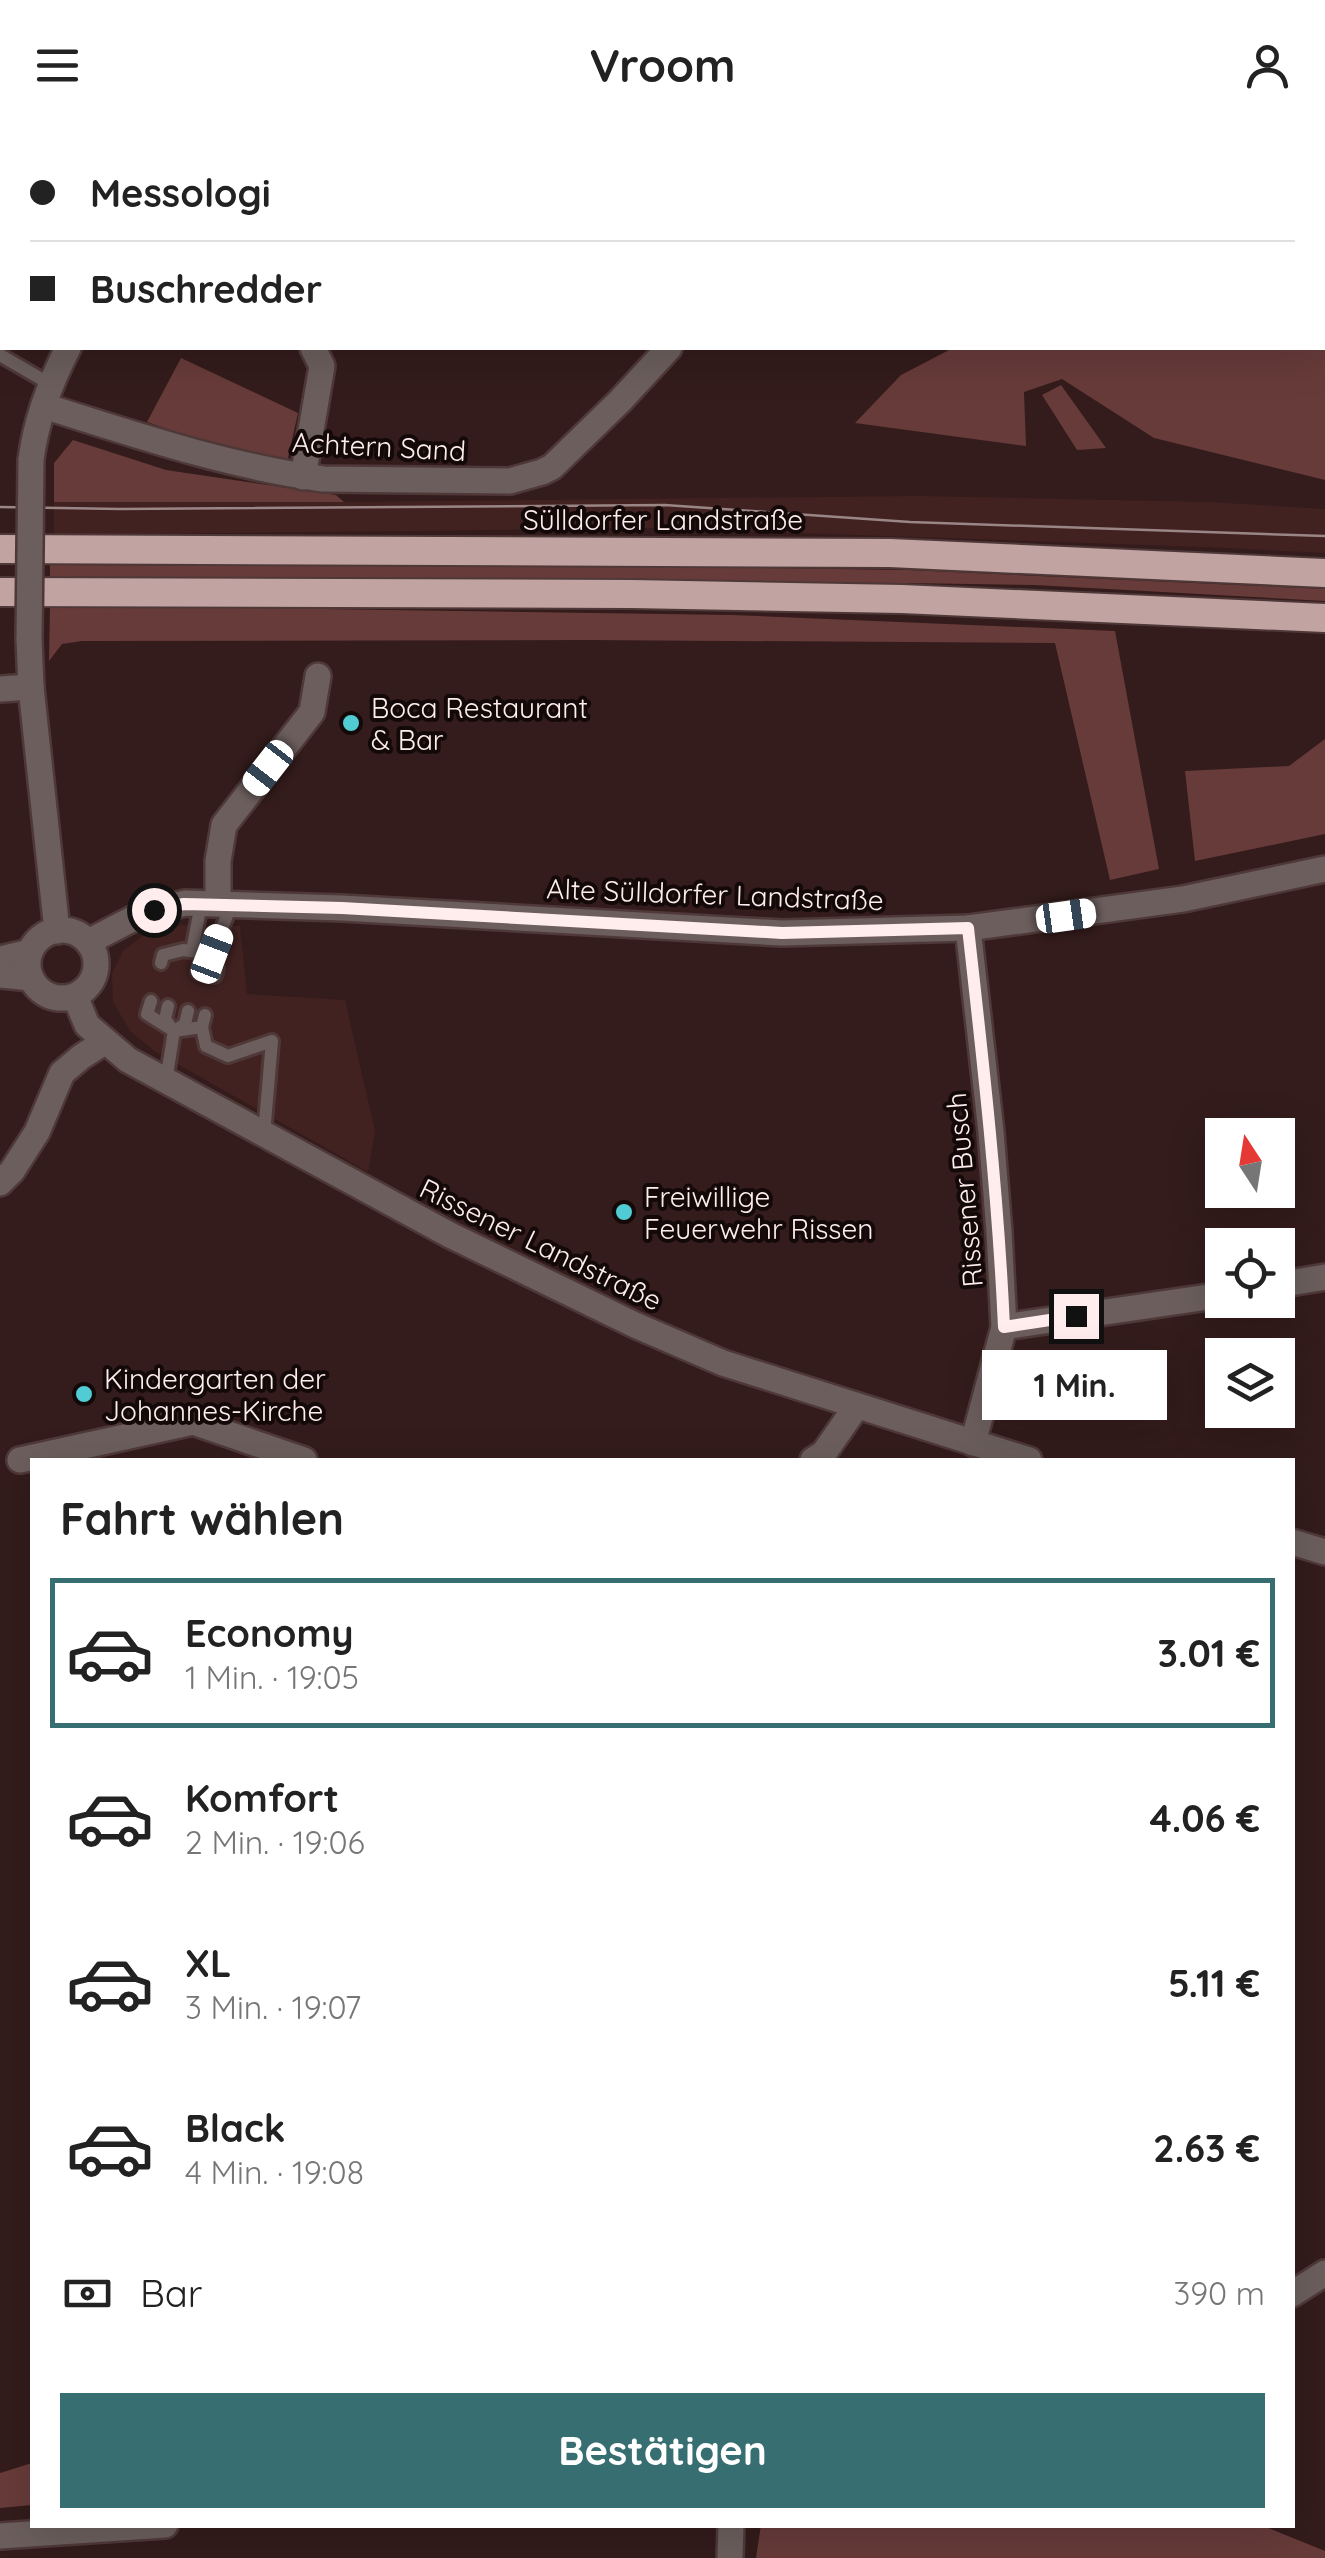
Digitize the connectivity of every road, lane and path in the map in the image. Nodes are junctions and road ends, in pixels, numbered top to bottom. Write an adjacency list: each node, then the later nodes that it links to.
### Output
1 (67, 350): 5 (street)
2 (314, 350): 6 (street)
3 (667, 350): 6 (street, Achtern Sand)
4 (0, 356): 5 (lane)
5 (47, 395): 6 (street, Achtern Sand); 12 (street, bridge)
6 (303, 476)
7 (0, 548): 8 (highway, Sülldorfer Landstraße)
8 (1325, 573)
9 (0, 592): 10 (highway)
10 (1325, 618)
11 (318, 676): 15 (street)
12 (32, 687): 13 (street); 17 (street)
13 (0, 688)
14 (1325, 870): 16 (street, Alte Sülldorfer Landstraße)
15 (216, 904): 16 (street, Alte Sülldorfer Landstraße); 18 (street, Alte Sülldorfer Landstraße); 19 (lane); 21 (lane)
16 (968, 928): 41 (street, Rissener Busch)
17 (57, 931): 18 (street); 20 (street)
18 (88, 942): 29 (street)
19 (187, 950): 21 (lane); 23 (lane); 24 (lane)
20 (30, 952): 22 (street); 28 (street)
21 (212, 954): 25 (lane); 27 (lane)
22 (0, 959)
23 (161, 962)
24 (178, 967)
25 (198, 972)
26 (0, 976): 28 (street)
27 (215, 976)
28 (30, 978): 29 (street)
29 (75, 996): 34 (street, Rissener Landstraße)
30 (151, 1002): 33 (lane)
31 (168, 1006): 33 (lane)
32 (188, 1011): 33 (lane)
33 (174, 1032): 35 (lane); 36 (lane)
34 (104, 1042): 35 (street, Rissener Landstraße); 37 (street)
35 (166, 1081): 36 (street, Rissener Landstraße)
36 (264, 1134): 42 (street, Rissener Landstraße)
37 (0, 1183)
38 (1325, 1277): 39 (street)
39 (1295, 1282)
40 (1205, 1297): 41 (street)
41 (1004, 1327): 44 (street, Rissener Busch)
42 (856, 1406): 44 (street, Rissener Landstraße); 47 (street)
43 (0, 1443): 49 (street)
44 (974, 1443): 48 (street, Rissener Landstraße)
45 (56, 1458): 46 (street)
46 (298, 1458)
47 (816, 1458)
48 (1023, 1458)
49 (26, 1466)
50 (1295, 1543): 51 (street)
51 (1325, 1552)
52 (1325, 2273): 53 (street)
53 (1295, 2292)
54 (119, 2528): 56 (street)
55 (731, 2528): 57 (street)
56 (0, 2536)
57 (730, 2558)

